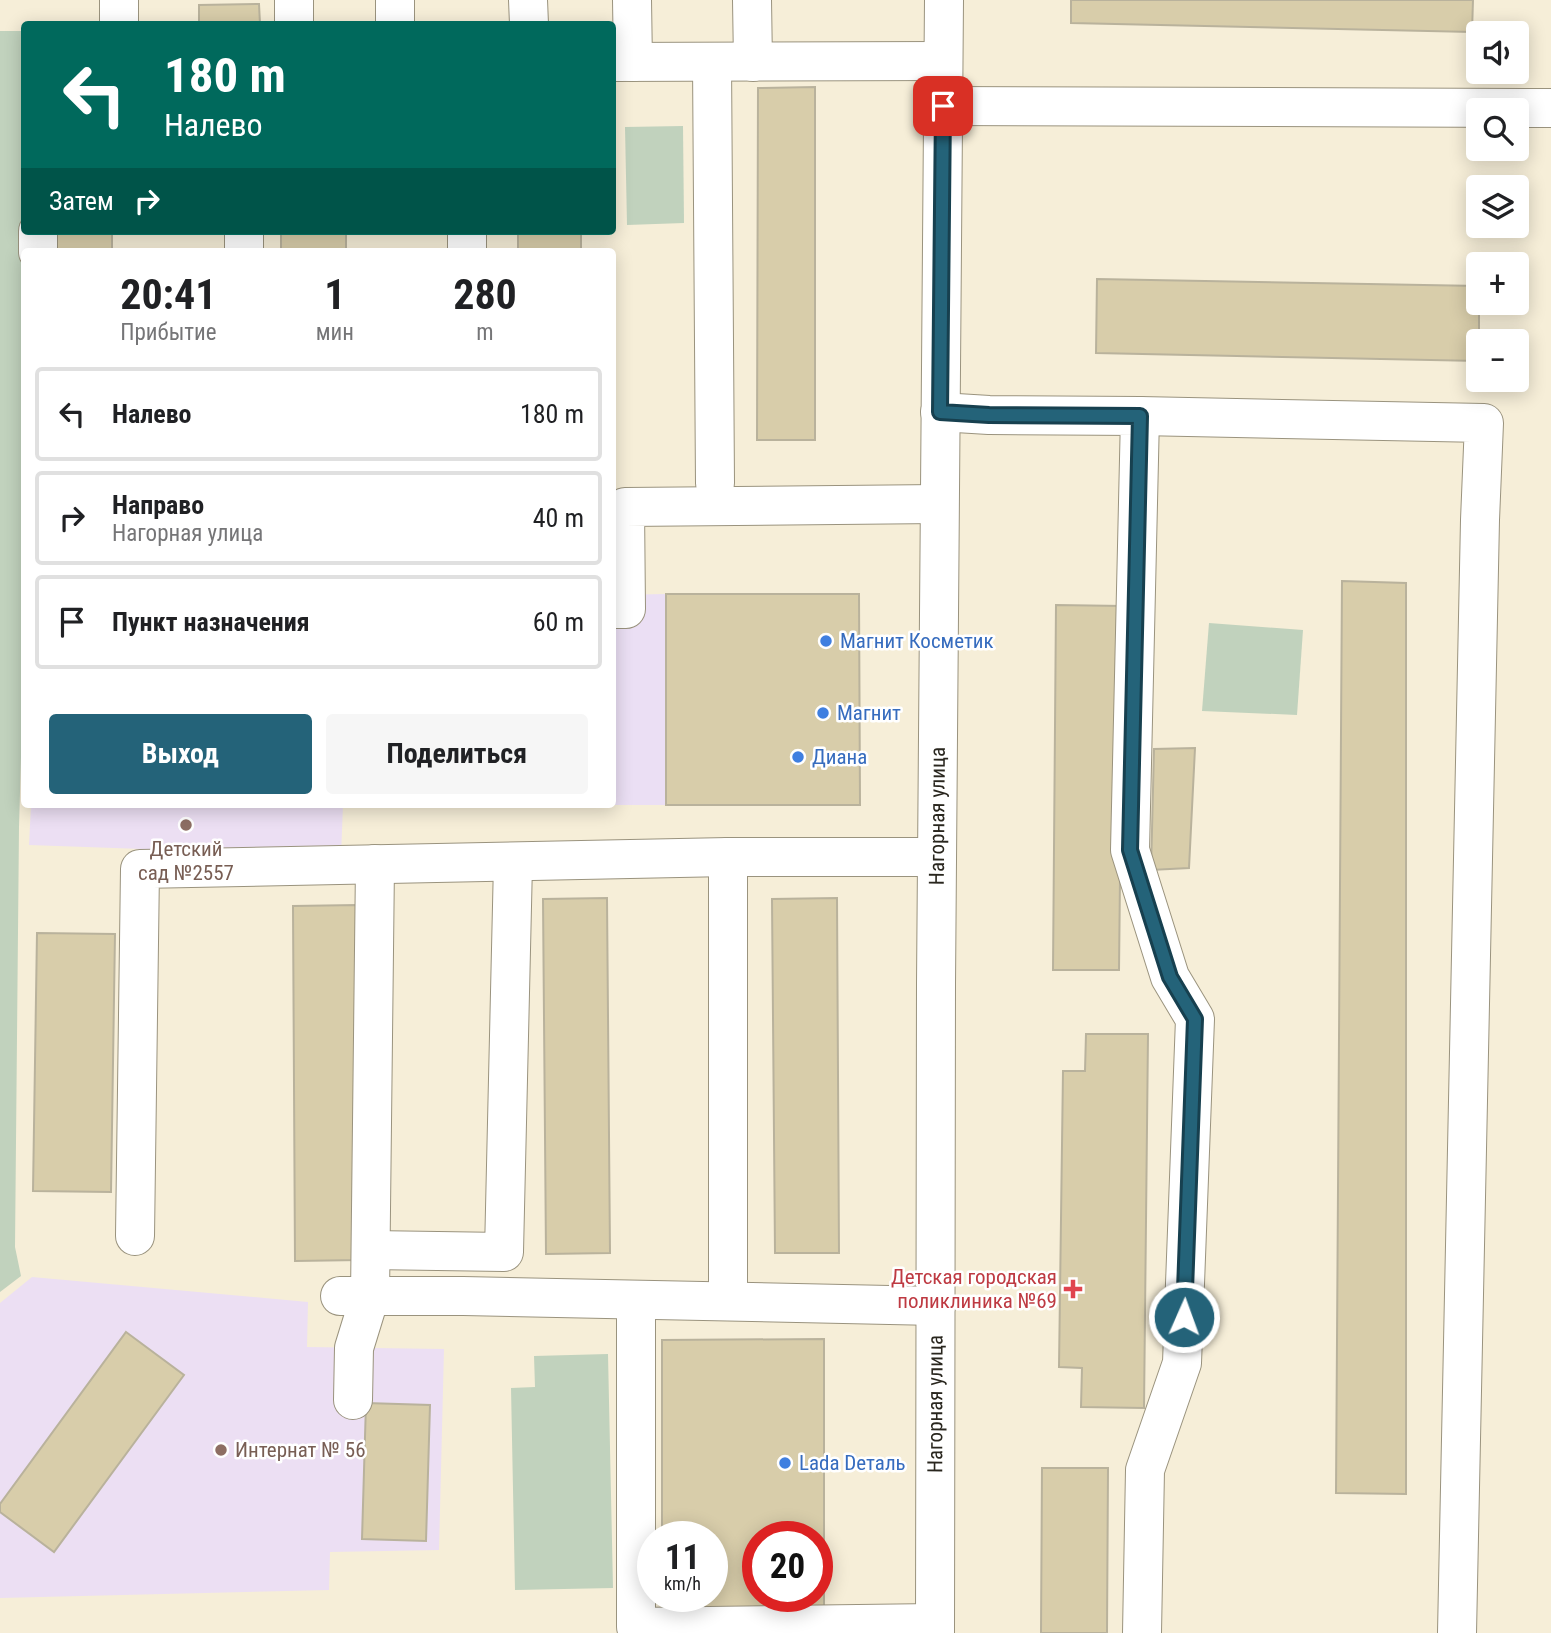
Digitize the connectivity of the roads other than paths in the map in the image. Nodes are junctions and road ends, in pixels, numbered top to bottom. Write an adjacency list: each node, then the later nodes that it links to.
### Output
1 (119, 0): 8 (street)
2 (294, 0): 9 (street)
3 (395, 0): 10 (street)
4 (528, 0): 11 (street)
5 (632, 0): 13 (street)
6 (752, 0): 15 (street)
7 (944, 0): 12 (street, Нагорная улица)
8 (119, 21)
9 (294, 21)
10 (395, 21)
11 (529, 21)
12 (943, 61): 15 (street); 16 (street, Нагорная улица)
13 (623, 62): 14 (street)
14 (712, 62): 15 (street); 20 (street)
15 (753, 62)
16 (943, 106): 17 (street); 18 (street, Нагорная улица)
17 (1551, 108)
18 (940, 412): 19 (street); 21 (street, Нагорная улица)
19 (1140, 416): 36 (street); 37 (street)
20 (715, 483)
21 (939, 504): 22 (street); 23 (street, Нагорная улица)
22 (616, 609)
23 (936, 857): 24 (street); 32 (street, Нагорная улица)
24 (728, 858): 25 (street); 31 (street)
25 (513, 863): 26 (street); 28 (street)
26 (375, 864): 27 (street); 28 (street)
27 (135, 1236)
28 (371, 1250): 29 (street)
29 (355, 1296): 30 (street); 33 (street)
30 (636, 1300): 31 (street); 35 (street)
31 (728, 1301): 32 (street)
32 (936, 1306): 34 (street, Нагорная улица)
33 (353, 1400)
34 (935, 1628): 35 (street)
35 (742, 1629)
36 (1142, 1633)
37 (1457, 1633)

